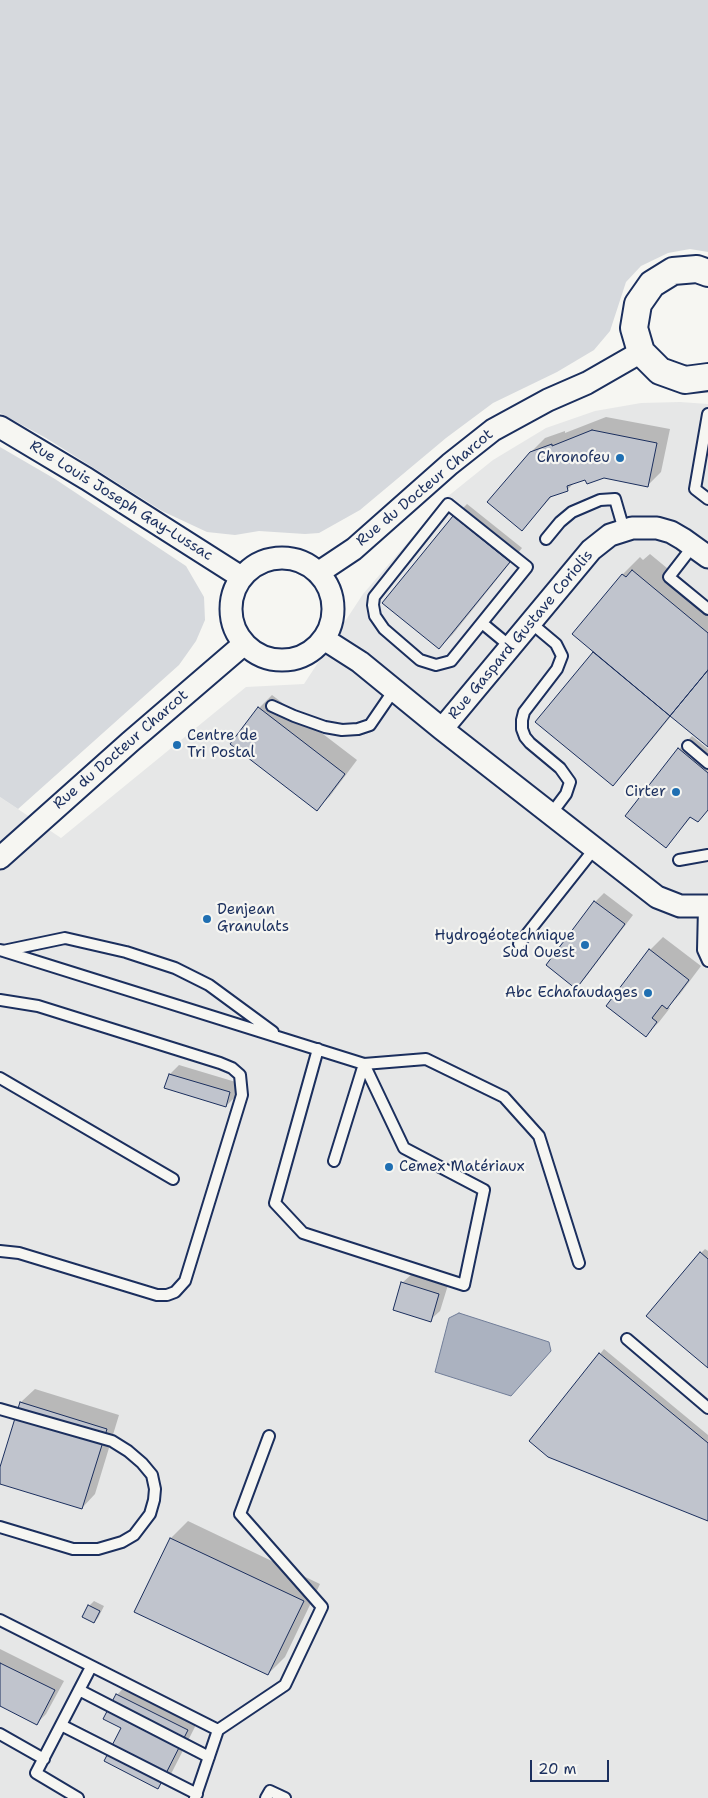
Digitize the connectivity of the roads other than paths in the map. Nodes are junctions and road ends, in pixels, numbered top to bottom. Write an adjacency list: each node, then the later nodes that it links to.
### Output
1 (708, 273): 2 (street)
2 (642, 352): 3 (street); 10 (street, Rue du Docteur Charcot)
3 (708, 377)
4 (708, 414): 6 (lane)
5 (0, 427): 11 (street, Rue Louis Joseph Gay-Lussac)
6 (708, 499)
7 (624, 530): 8 (lane); 9 (street, Rue Gaspard Gustave Coriolis); 14 (street, Rue Gaspard Gustave Coriolis)
8 (546, 539)
9 (700, 552): 12 (lane)
10 (318, 573): 11 (street); 15 (street)
11 (242, 577): 16 (street)
12 (708, 609)
13 (482, 623): 13 (lane); 17 (lane)
14 (531, 623): 17 (street, Rue Gaspard Gustave Coriolis); 23 (lane)
15 (324, 639): 16 (street); 18 (street, Rue Gaspard Gustave Coriolis)
16 (244, 644): 25 (street, Rue du Docteur Charcot)
17 (511, 647): 20 (street, Rue Gaspard Gustave Coriolis)
18 (394, 690): 19 (lane); 20 (street, Rue Gaspard Gustave Coriolis)
19 (272, 706)
20 (442, 729): 23 (street, Rue Gaspard Gustave Coriolis)
21 (688, 746): 22 (lane)
22 (708, 763)
23 (551, 814): 24 (street, Rue Gaspard Gustave Coriolis)
24 (595, 848): 28 (street, Rue Gaspard Gustave Coriolis); 29 (lane)
25 (3, 849)
26 (708, 855): 27 (lane)
27 (679, 860)
28 (706, 907): 31 (lane)
29 (519, 944)
30 (1, 950): 33 (lane); 33 (lane)
31 (708, 961)
32 (0, 1000): 39 (lane)
33 (280, 1038): 34 (lane)
34 (318, 1049): 35 (lane); 35 (lane)
35 (364, 1064): 37 (lane); 40 (lane)
36 (0, 1078): 38 (lane)
37 (334, 1161)
38 (173, 1179)
39 (0, 1252)
40 (579, 1262)
41 (627, 1339): 42 (lane)
42 (708, 1408)
43 (0, 1409): 45 (lane)
44 (268, 1436): 50 (lane)
45 (0, 1527)
46 (0, 1620): 47 (lane)
47 (91, 1667): 48 (lane); 50 (lane)
48 (79, 1690): 49 (lane); 52 (lane)
49 (61, 1725): 53 (lane); 54 (lane)
50 (218, 1730): 52 (lane)
51 (0, 1734): 53 (lane)
52 (209, 1757): 54 (lane)
53 (44, 1759): 55 (lane)
54 (196, 1796)
55 (78, 1798)
56 (266, 1798): 57 (lane)
57 (284, 1798)

